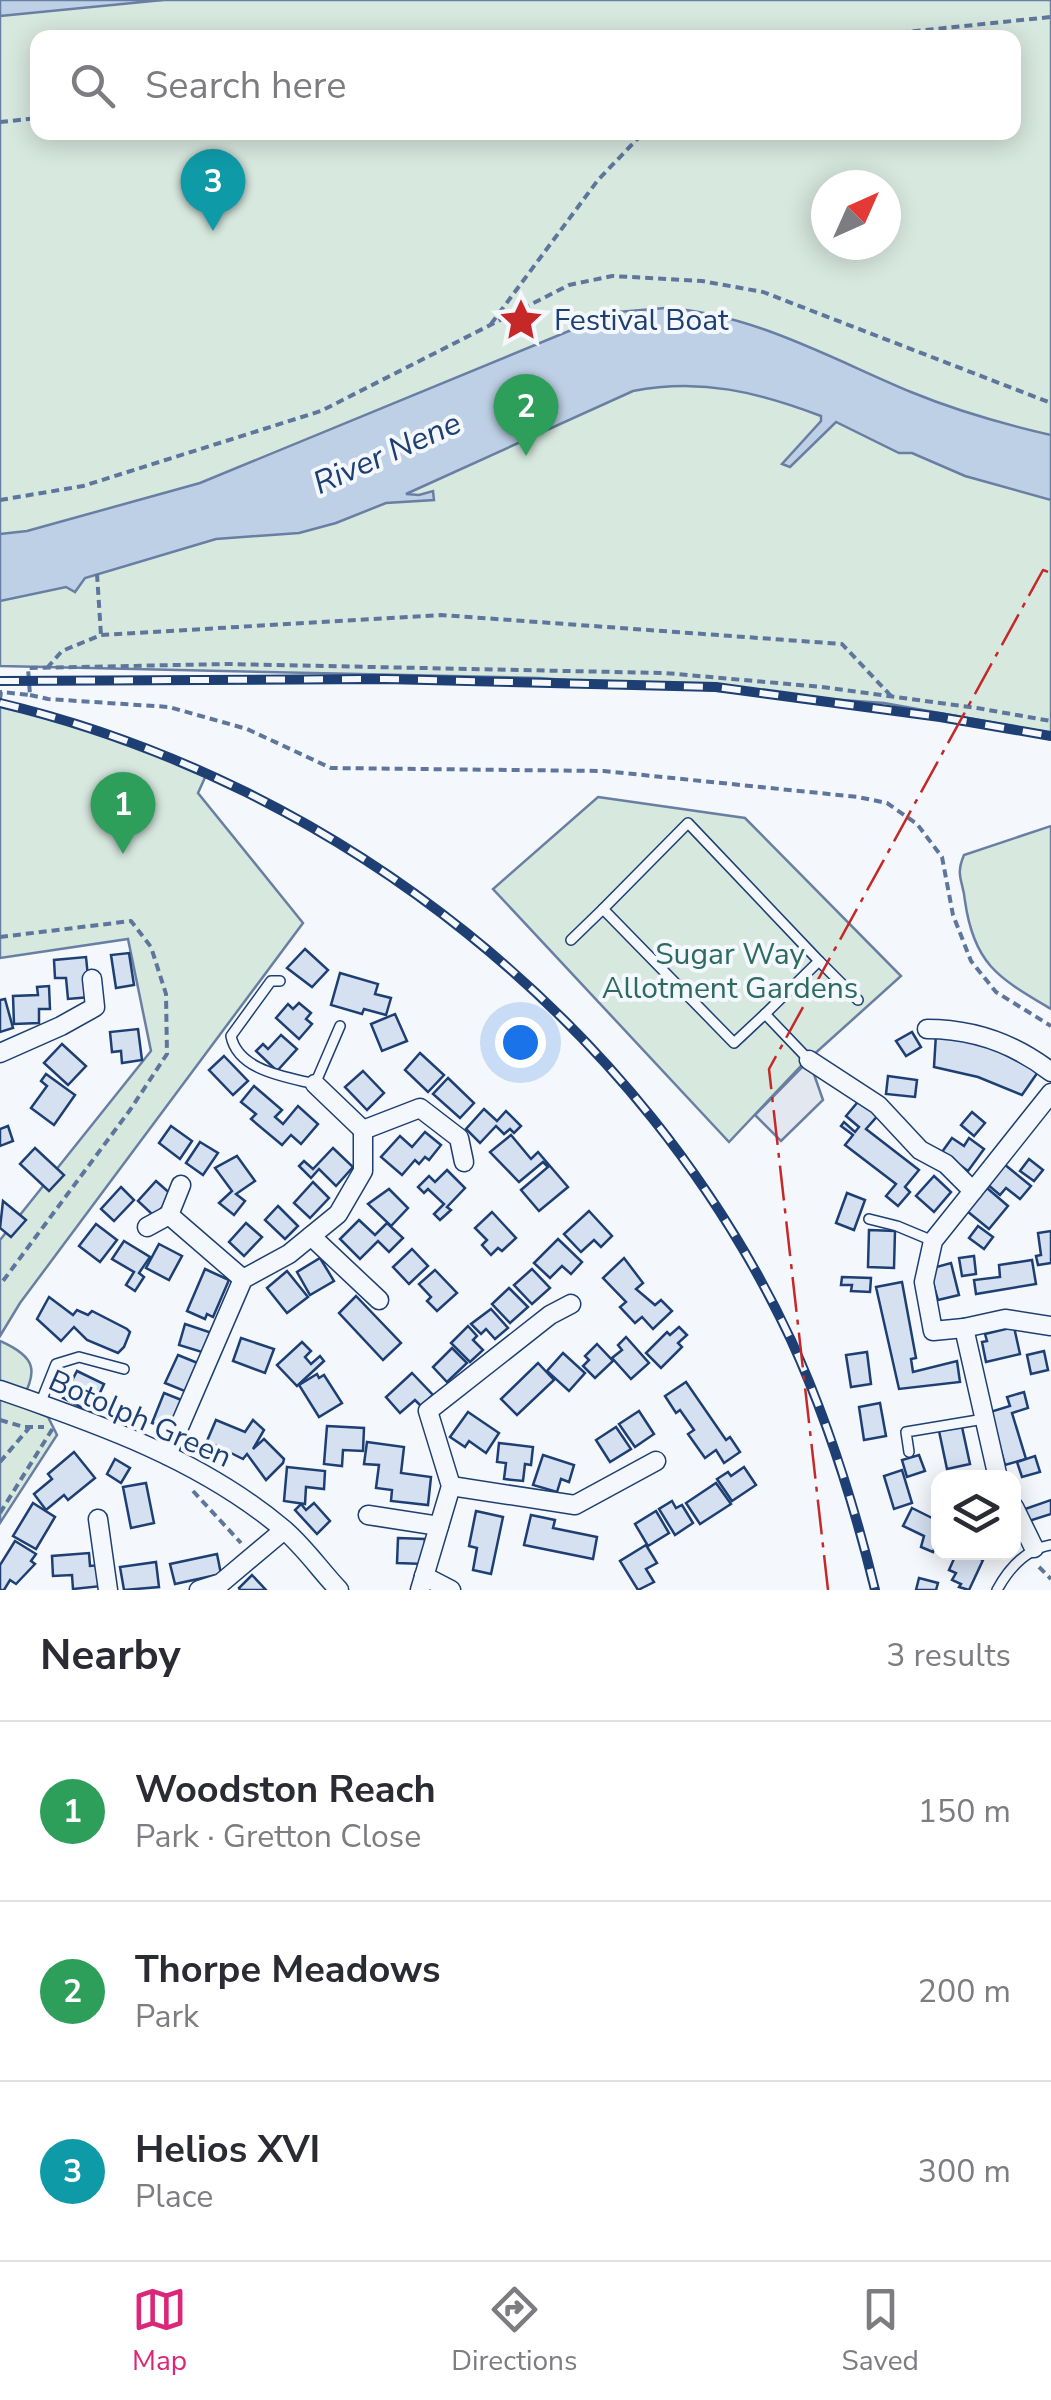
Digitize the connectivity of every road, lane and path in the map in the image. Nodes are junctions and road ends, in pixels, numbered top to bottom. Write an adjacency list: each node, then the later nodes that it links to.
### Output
1 (1051, 17): 2 (path)
2 (925, 30)
3 (30, 119): 4 (path)
4 (0, 122)
5 (636, 140): 6 (path)
6 (490, 325): 7 (path); 8 (path)
7 (1051, 403)
8 (0, 500)
9 (97, 574): 10 (path)
10 (101, 635): 11 (path); 13 (path)
11 (48, 668): 12 (path); 13 (path)
12 (30, 695): 14 (path); 25 (path)
13 (892, 696): 15 (path)
14 (0, 699)
15 (1051, 721)
16 (603, 908): 18 (lane); 19 (lane); 23 (lane)
17 (0, 937): 42 (path)
18 (570, 940)
19 (819, 961): 22 (lane); 23 (lane)
20 (92, 980): 27 (street)
21 (280, 981): 30 (lane)
22 (858, 1000)
23 (765, 1014): 28 (lane)
24 (340, 1026): 30 (lane)
25 (1051, 1026)
26 (927, 1029): 29 (street)
27 (0, 1053)
28 (809, 1060): 35 (street)
29 (1051, 1072)
30 (315, 1084): 32 (street)
31 (1051, 1093): 35 (street)
32 (363, 1130): 33 (street); 39 (street)
33 (464, 1162)
34 (181, 1185): 36 (street)
35 (973, 1191): 40 (street)
36 (169, 1215): 38 (street); 41 (street)
37 (869, 1219): 40 (lane)
38 (148, 1227)
39 (311, 1236): 41 (street); 43 (street)
40 (933, 1241): 46 (street)
41 (243, 1279): 56 (street)
42 (0, 1285)
43 (379, 1300)
44 (572, 1304): 60 (street)
45 (1049, 1322): 46 (street)
46 (964, 1328): 50 (street)
47 (124, 1368): 49 (lane)
48 (0, 1390): 49 (street, Botolph Green)
49 (40, 1404): 56 (street, Botolph Green)
50 (984, 1419): 55 (lane); 59 (street)
51 (0, 1420): 52 (path)
52 (30, 1427): 53 (path); 58 (path)
53 (53, 1428): 54 (path); 62 (path)
54 (64, 1431)
55 (909, 1452)
56 (167, 1455): 67 (street, Botolph Green)
57 (656, 1461): 60 (street)
58 (0, 1462)
59 (992, 1470)
60 (451, 1486): 66 (street)
61 (190, 1488): 69 (path)
62 (0, 1513)
63 (368, 1515): 66 (street)
64 (1021, 1516): 68 (street)
65 (98, 1519): 71 (street)
66 (439, 1526): 70 (street)
67 (284, 1530): 69 (street); 73 (street, Botolph Green)
68 (1043, 1546): 75 (lane)
69 (254, 1557): 72 (street)
70 (422, 1583): 74 (street)
71 (108, 1590)
72 (199, 1590)
73 (339, 1590)
74 (451, 1590)
75 (997, 1590)

